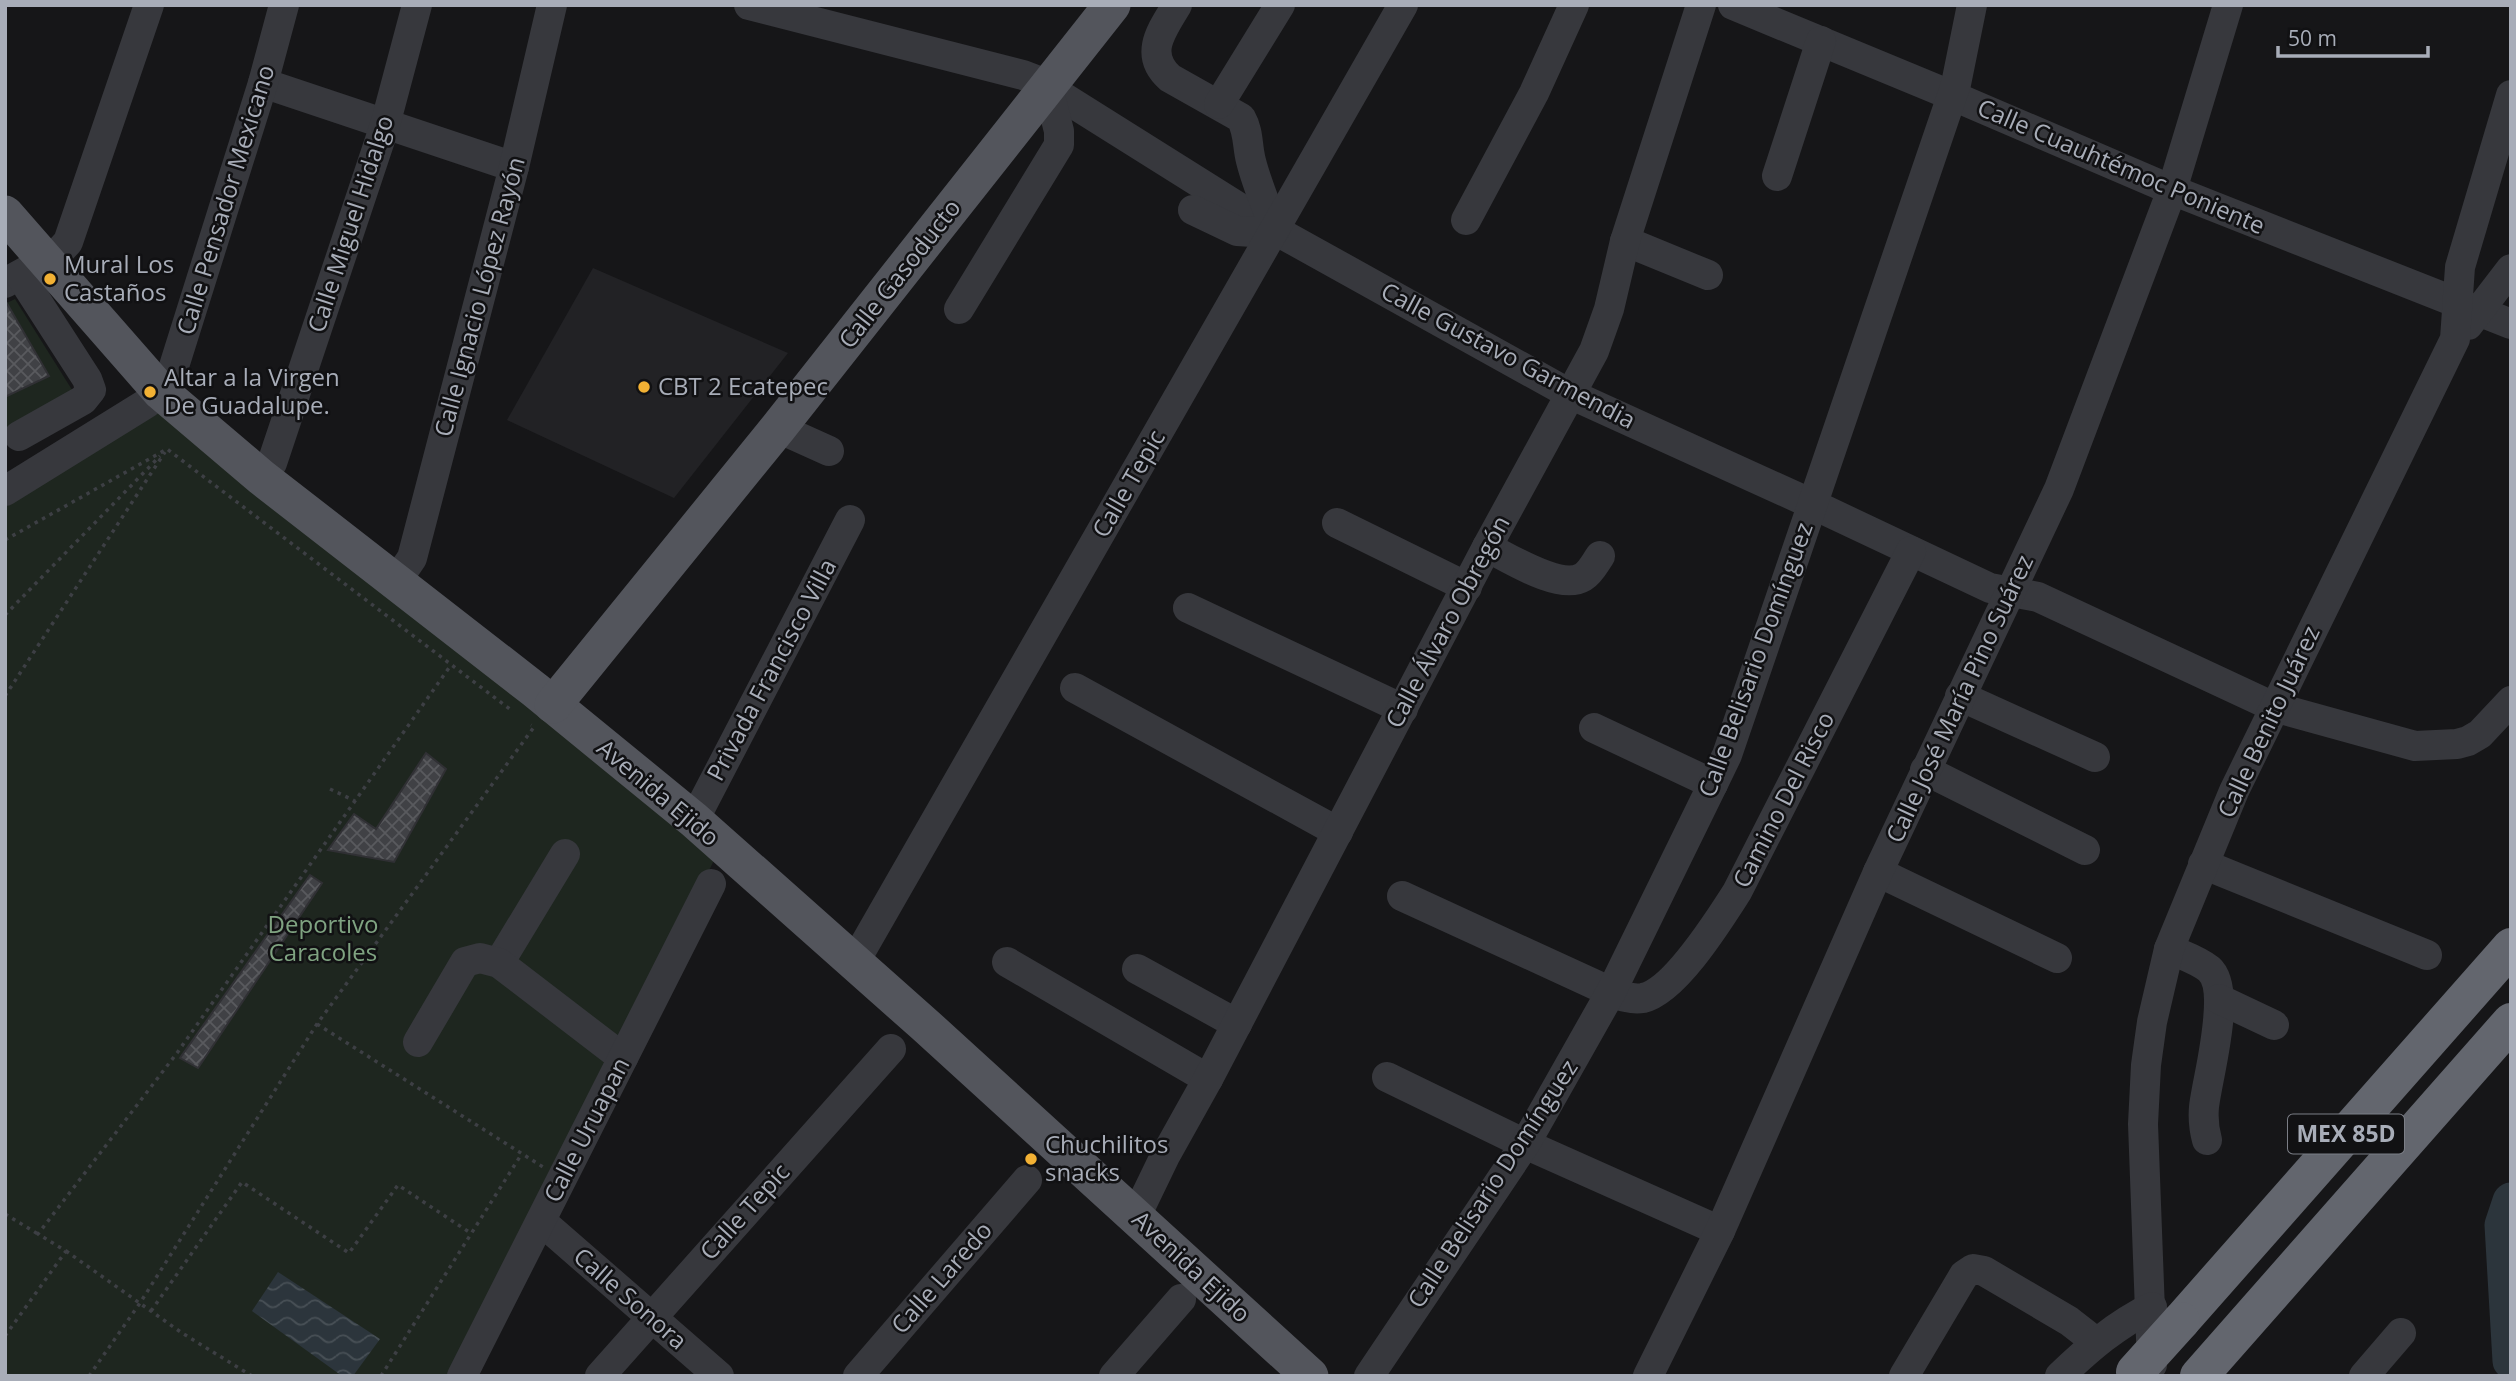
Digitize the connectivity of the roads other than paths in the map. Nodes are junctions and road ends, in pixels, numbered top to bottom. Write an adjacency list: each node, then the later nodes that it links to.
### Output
1 (149, 5): 31 (street)
2 (284, 5): 16 (street, Calle Pensador Mexicano)
3 (417, 5): 21 (street, Calle Miguel Hidalgo)
4 (552, 5): 22 (street, Calle Ignacio López Rayón)
5 (749, 5): 17 (street, Calle Gustavo Garmendia)
6 (1112, 5): 17 (main road, Calle Gasoducto)
7 (1177, 5): 20 (street)
8 (1280, 5): 20 (street)
9 (1403, 5): 28 (street, Calle Tepic)
10 (1574, 5): 27 (street)
11 (1701, 5): 29 (street, Calle Álvaro Obregón)
12 (1733, 5): 15 (street, Calle Cuauhtémoc Poniente)
13 (1972, 5): 19 (street, Calle Belisario Domínguez)
14 (2228, 5): 24 (street, Calle José María Pino Suárez)
15 (1821, 41): 19 (street, Calle Cuauhtémoc Poniente); 23 (street)
16 (263, 83): 21 (street); 36 (street, Calle Pensador Mexicano)
17 (1048, 88): 28 (street, Calle Gustavo Garmendia); 34 (street); 38 (main road, Calle Gasoducto)
18 (2511, 95): 33 (street)
19 (1953, 96): 24 (street, Calle Cuauhtémoc Poniente); 43 (street, Calle Belisario Domínguez)
20 (1219, 104): 28 (street)
21 (385, 125): 22 (street); 41 (street, Calle Miguel Hidalgo)
22 (513, 167): 49 (street, Calle Ignacio López Rayón)
23 (1777, 176)
24 (2172, 190): 33 (street, Calle Cuauhtémoc Poniente); 51 (street, Calle José María Pino Suárez)
25 (1193, 210): 28 (street)
26 (5, 214): 31 (main road, Avenida Ejido)
27 (1466, 220)
28 (1275, 230): 37 (street, Calle Gustavo Garmendia); 76 (street, Calle Tepic)
29 (1625, 241): 32 (street); 37 (street, Calle Álvaro Obregón)
30 (2511, 269): 33 (street, Calle Benito Juárez)
31 (23, 273): 36 (main road, Avenida Ejido); 39 (street)
32 (1708, 275)
33 (2468, 308): 35 (street, Calle Cuauhtémoc Poniente); 56 (street, Calle Benito Juárez)
34 (959, 309)
35 (2511, 324)
36 (161, 392): 41 (main road, Avenida Ejido); 42 (street)
37 (1570, 394): 43 (street, Calle Gustavo Garmendia); 46 (street, Calle Álvaro Obregón)
38 (778, 428): 40 (street); 58 (main road, Calle Gasoducto)
39 (19, 436)
40 (829, 451)
41 (261, 477): 49 (main road, Avenida Ejido)
42 (5, 491)
43 (1812, 504): 47 (street, Calle Gustavo Garmendia); 62 (street, Calle Belisario Domínguez)
44 (850, 520): 63 (street, Privada Francisco Villa)
45 (1337, 523): 50 (street)
46 (1487, 547): 48 (street); 50 (street, Calle Álvaro Obregón)
47 (1911, 551): 51 (street, Calle Gustavo Garmendia); 79 (street, Camino Del Risco)
48 (1600, 556)
49 (396, 583): 58 (main road, Avenida Ejido)
50 (1467, 587): 57 (street, Calle Álvaro Obregón)
51 (2011, 593): 54 (street, Calle José María Pino Suárez); 56 (street, Calle Gustavo Garmendia)
52 (1188, 608): 57 (street)
53 (1075, 688): 64 (street)
54 (1960, 696): 60 (street); 61 (street, Calle José María Pino Suárez)
55 (2511, 701): 56 (street, Calle Gustavo Garmendia)
56 (2274, 707): 67 (street, Calle Benito Juárez)
57 (1402, 709): 64 (street, Calle Álvaro Obregón)
58 (538, 712): 63 (main road, Avenida Ejido)
59 (1594, 728): 62 (street)
60 (2095, 757)
61 (1925, 770): 65 (street); 68 (street, Calle José María Pino Suárez)
62 (1713, 784): 79 (street, Calle Belisario Domínguez)
63 (694, 820): 76 (main road, Avenida Ejido)
64 (1338, 832): 82 (street, Calle Álvaro Obregón)
65 (2085, 850)
66 (565, 854): 77 (street)
67 (2203, 863): 72 (street, Calle Benito Juárez); 73 (street)
68 (1878, 872): 74 (street); 94 (street, Calle José María Pino Suárez)
69 (712, 884): 86 (street, Calle Uruapan)
70 (1402, 896): 79 (street, Camino Del Risco)
71 (2511, 947): 96 (highway, MEX 85D)
72 (2169, 949): 80 (street); 96 (street, Calle Benito Juárez)
73 (2427, 955)
74 (2057, 958)
75 (1007, 962): 88 (street)
76 (854, 963): 92 (main road, Avenida Ejido)
77 (499, 964): 84 (street); 86 (street)
78 (1137, 969): 82 (street)
79 (1611, 992): 90 (street, Calle Belisario Domínguez)
80 (2219, 999): 83 (street); 89 (street)
81 (2511, 1022): 111 (highway, MEX 85D)
82 (1237, 1024): 88 (street, Calle Álvaro Obregón)
83 (2274, 1025)
84 (418, 1042)
85 (891, 1049): 97 (street, Calle Tepic)
86 (623, 1058): 93 (street, Calle Uruapan)
87 (1387, 1077): 90 (street)
88 (1208, 1079): 92 (street, Calle Álvaro Obregón)
89 (2207, 1140)
90 (1525, 1144): 94 (street); 107 (street, Calle Belisario Domínguez)
91 (1027, 1180): 104 (street, Calle Laredo)
92 (1136, 1216): 106 (main road, Avenida Ejido)
93 (541, 1222): 97 (street, Calle Sonora); 101 (street, Calle Uruapan)
94 (1720, 1231): 108 (street, Calle José María Pino Suárez)
95 (1181, 1299): 105 (street)
96 (2166, 1314): 99 (street); 100 (highway, MEX 85D, bridge)
97 (651, 1318): 102 (street, Calle Tepic); 103 (street, Calle Sonora)
98 (2401, 1333): 112 (street)
99 (2096, 1342): 109 (street); 110 (street)
100 (2139, 1374)
101 (462, 1376)
102 (600, 1376)
103 (719, 1376)
104 (858, 1376)
105 (1114, 1376)
106 (1310, 1376)
107 (1369, 1376)
108 (1648, 1376)
109 (1904, 1376)
110 (2060, 1376)
111 (2199, 1376)
112 (2364, 1376)

